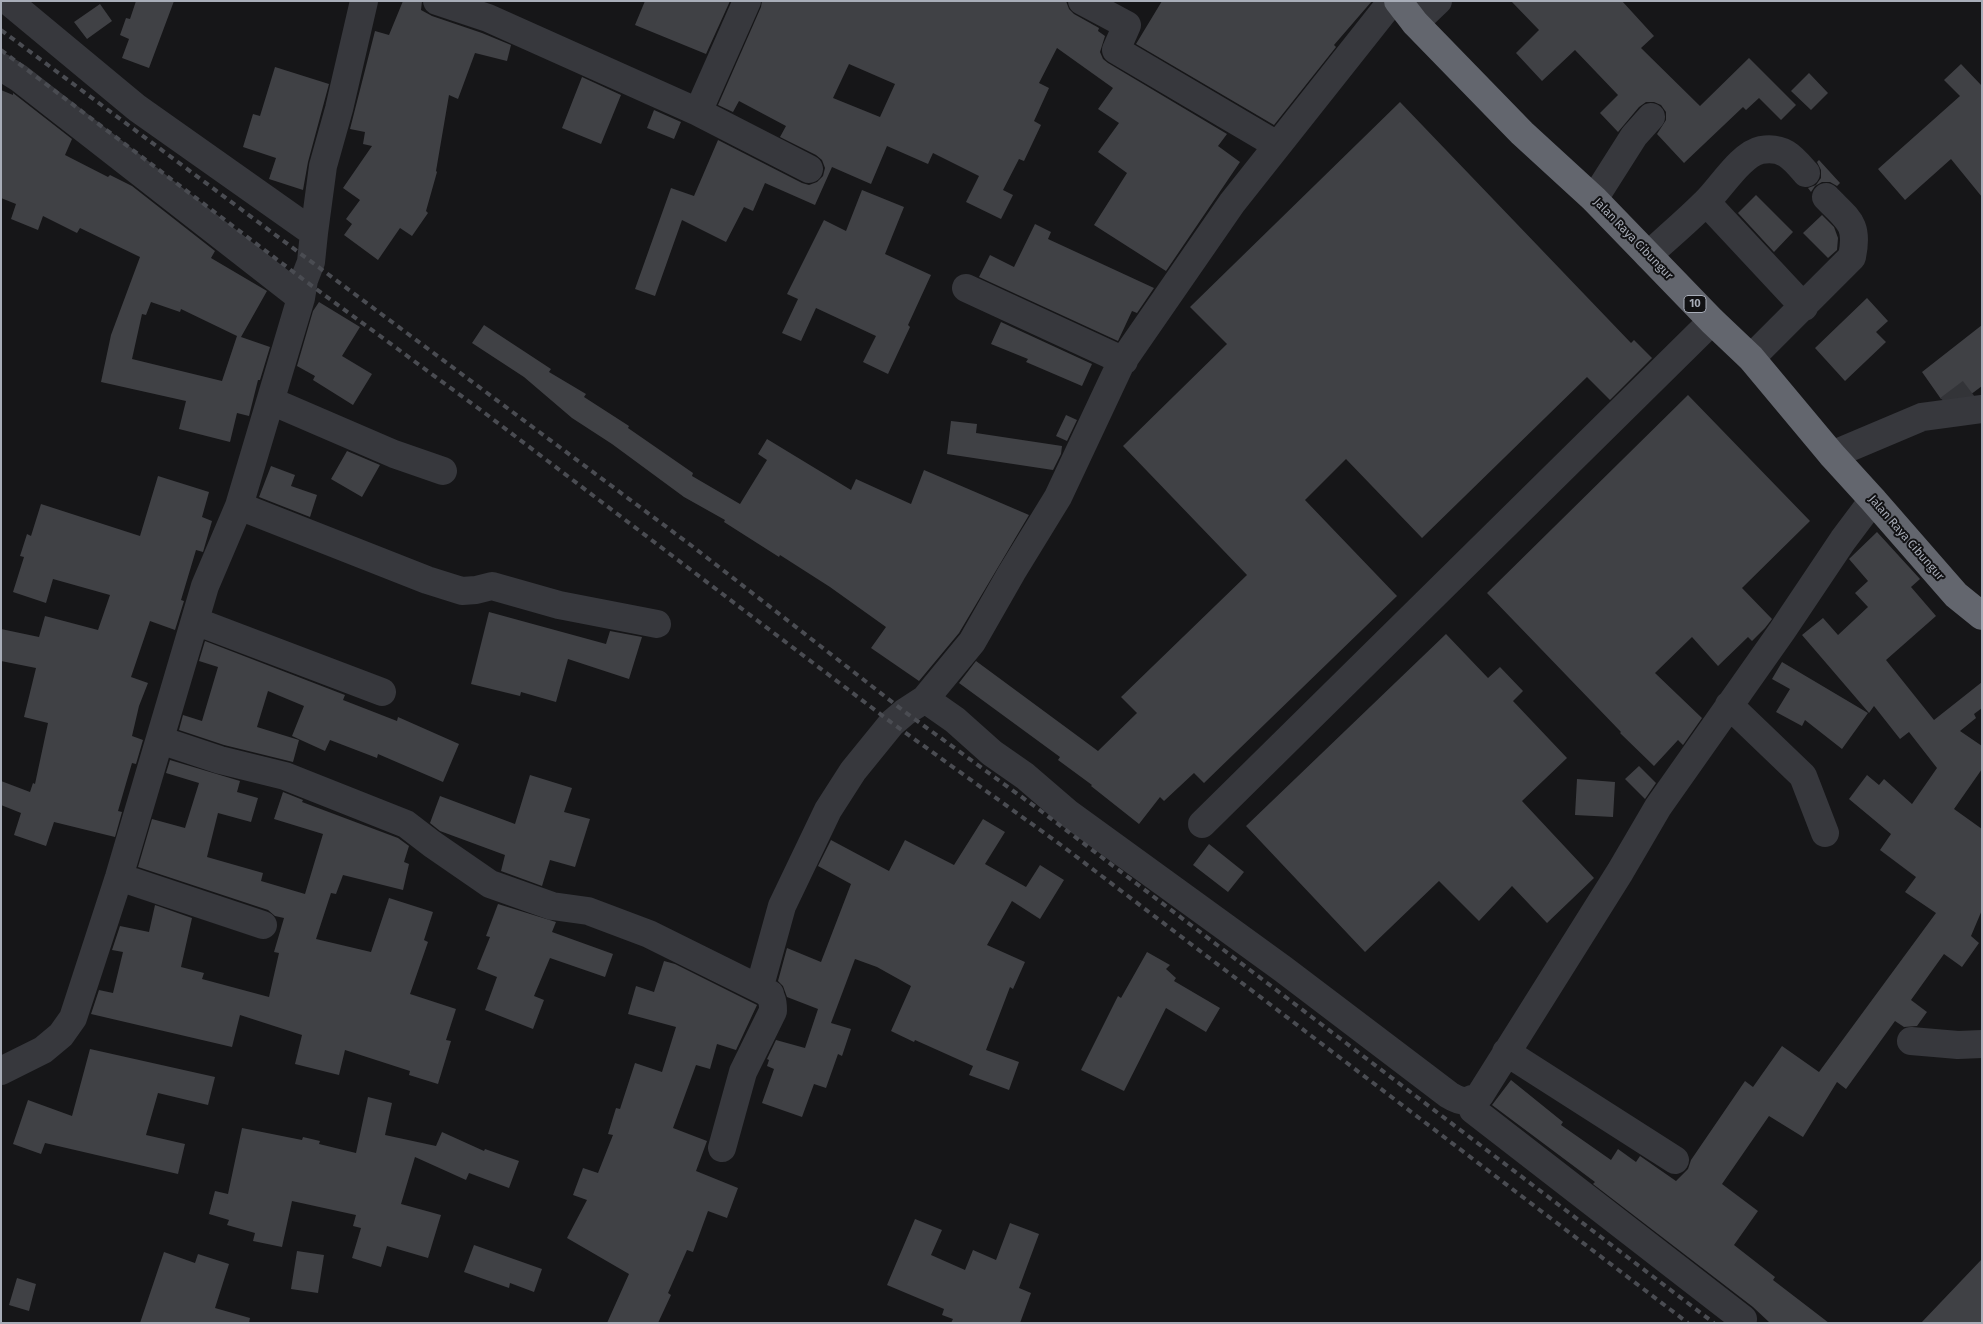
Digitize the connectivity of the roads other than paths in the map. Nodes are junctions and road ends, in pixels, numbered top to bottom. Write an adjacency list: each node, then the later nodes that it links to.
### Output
1 (8, 1): 19 (street)
2 (364, 1): 19 (street)
3 (437, 1): 11 (street)
4 (747, 1): 11 (street)
5 (1082, 1): 13 (street)
6 (1392, 1): 13 (street)
7 (1398, 1): 9 (highway, Jalan Raya Cibungur / 10)
8 (1438, 1): 9 (street)
9 (1415, 23): 17 (highway, Jalan Raya Cibungur / 10)
10 (1, 67): 22 (street)
11 (698, 112): 14 (street)
12 (1651, 117): 17 (street)
13 (1277, 145): 26 (street)
14 (809, 169)
15 (1806, 173): 18 (street)
16 (1826, 197): 23 (street)
17 (1594, 199): 20 (highway, Jalan Raya Cibungur / 10)
18 (1706, 202): 20 (street); 23 (street)
19 (314, 233): 22 (street)
20 (1648, 255): 24 (highway, Jalan Raya Cibungur / 10)
21 (966, 288): 26 (street)
22 (301, 298): 27 (street)
23 (1804, 307): 25 (street)
24 (1712, 321): 25 (highway, Jalan Raya Cibungur / 10); 40 (street)
25 (1751, 358): 29 (highway, Jalan Raya Cibungur / 10)
26 (1124, 361): 37 (street)
27 (271, 401): 30 (street); 32 (street)
28 (1982, 409): 29 (street)
29 (1832, 455): 31 (highway, Jalan Raya Cibungur / 10)
30 (443, 471)
31 (1873, 500): 33 (highway, Jalan Raya Cibungur / 10); 38 (street)
32 (239, 506): 34 (street); 35 (street)
33 (1982, 616)
34 (195, 621): 36 (street); 39 (street)
35 (657, 624)
36 (382, 692)
37 (925, 699): 44 (street); 49 (street)
38 (1729, 706): 41 (street); 47 (street)
39 (160, 740): 42 (street); 44 (street)
40 (1202, 824)
41 (1824, 833)
42 (120, 877): 43 (street); 48 (street)
43 (263, 925)
44 (770, 994): 50 (street)
45 (1911, 1041): 46 (street)
46 (1982, 1044)
47 (1506, 1052): 49 (street); 51 (street)
48 (1, 1071)
49 (1472, 1100): 52 (street)
50 (722, 1148)
51 (1675, 1160)
52 (1743, 1319)

